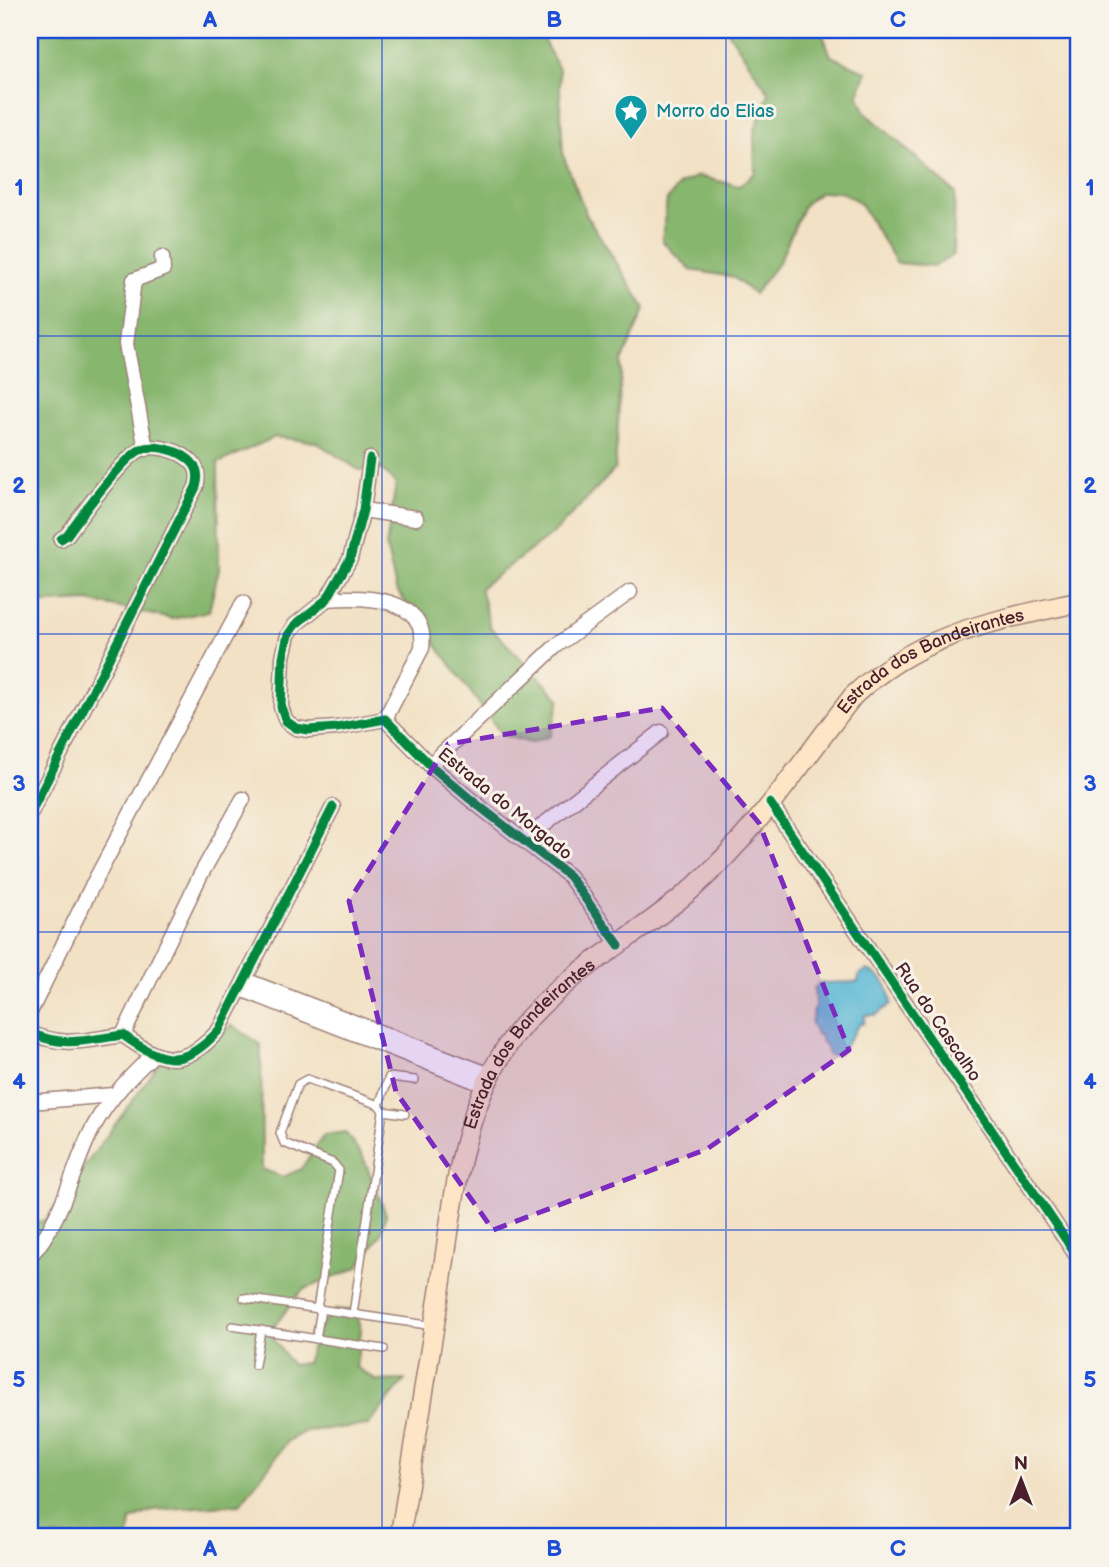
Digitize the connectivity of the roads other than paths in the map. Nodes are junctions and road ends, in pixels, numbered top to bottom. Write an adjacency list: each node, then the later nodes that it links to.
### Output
1 (162, 257): 2 (street)
2 (146, 449): 6 (street); 17 (street)
3 (370, 460): 4 (street)
4 (363, 510): 5 (street); 8 (street)
5 (416, 518)
6 (61, 539)
7 (630, 592): 13 (street)
8 (327, 599): 11 (street); 11 (street)
9 (1079, 602): 15 (main road, Estrada dos Bandeirantes)
10 (243, 603): 21 (street)
11 (385, 719): 13 (street, Estrada do Morgado)
12 (662, 732): 18 (street)
13 (430, 765): 18 (street, Estrada do Morgado)
14 (243, 799): 23 (street)
15 (770, 803): 19 (main road, Estrada dos Bandeirantes); 32 (street, Rua do Cascalho)
16 (332, 807): 20 (street)
17 (30, 814)
18 (524, 840): 19 (street, Estrada do Morgado)
19 (619, 946): 26 (main road, Estrada dos Bandeirantes)
20 (243, 985): 24 (street); 26 (street)
21 (30, 1012)
22 (30, 1033): 23 (street)
23 (123, 1035): 24 (street)
24 (153, 1055): 27 (street)
25 (415, 1080): 29 (lane)
26 (487, 1080): 37 (main road, Estrada dos Bandeirantes)
27 (113, 1095): 28 (street); 31 (street)
28 (30, 1102)
29 (381, 1108): 30 (lane); 34 (lane); 35 (lane)
30 (405, 1114)
31 (30, 1256)
32 (1079, 1259)
33 (244, 1297): 34 (lane)
34 (319, 1309): 35 (lane); 39 (lane)
35 (353, 1314): 37 (lane)
36 (232, 1326): 38 (lane)
37 (434, 1327): 42 (main road, Estrada dos Bandeirantes)
38 (261, 1330): 39 (lane); 41 (lane)
39 (316, 1339): 40 (lane)
40 (384, 1349)
41 (255, 1365)
42 (400, 1537)

